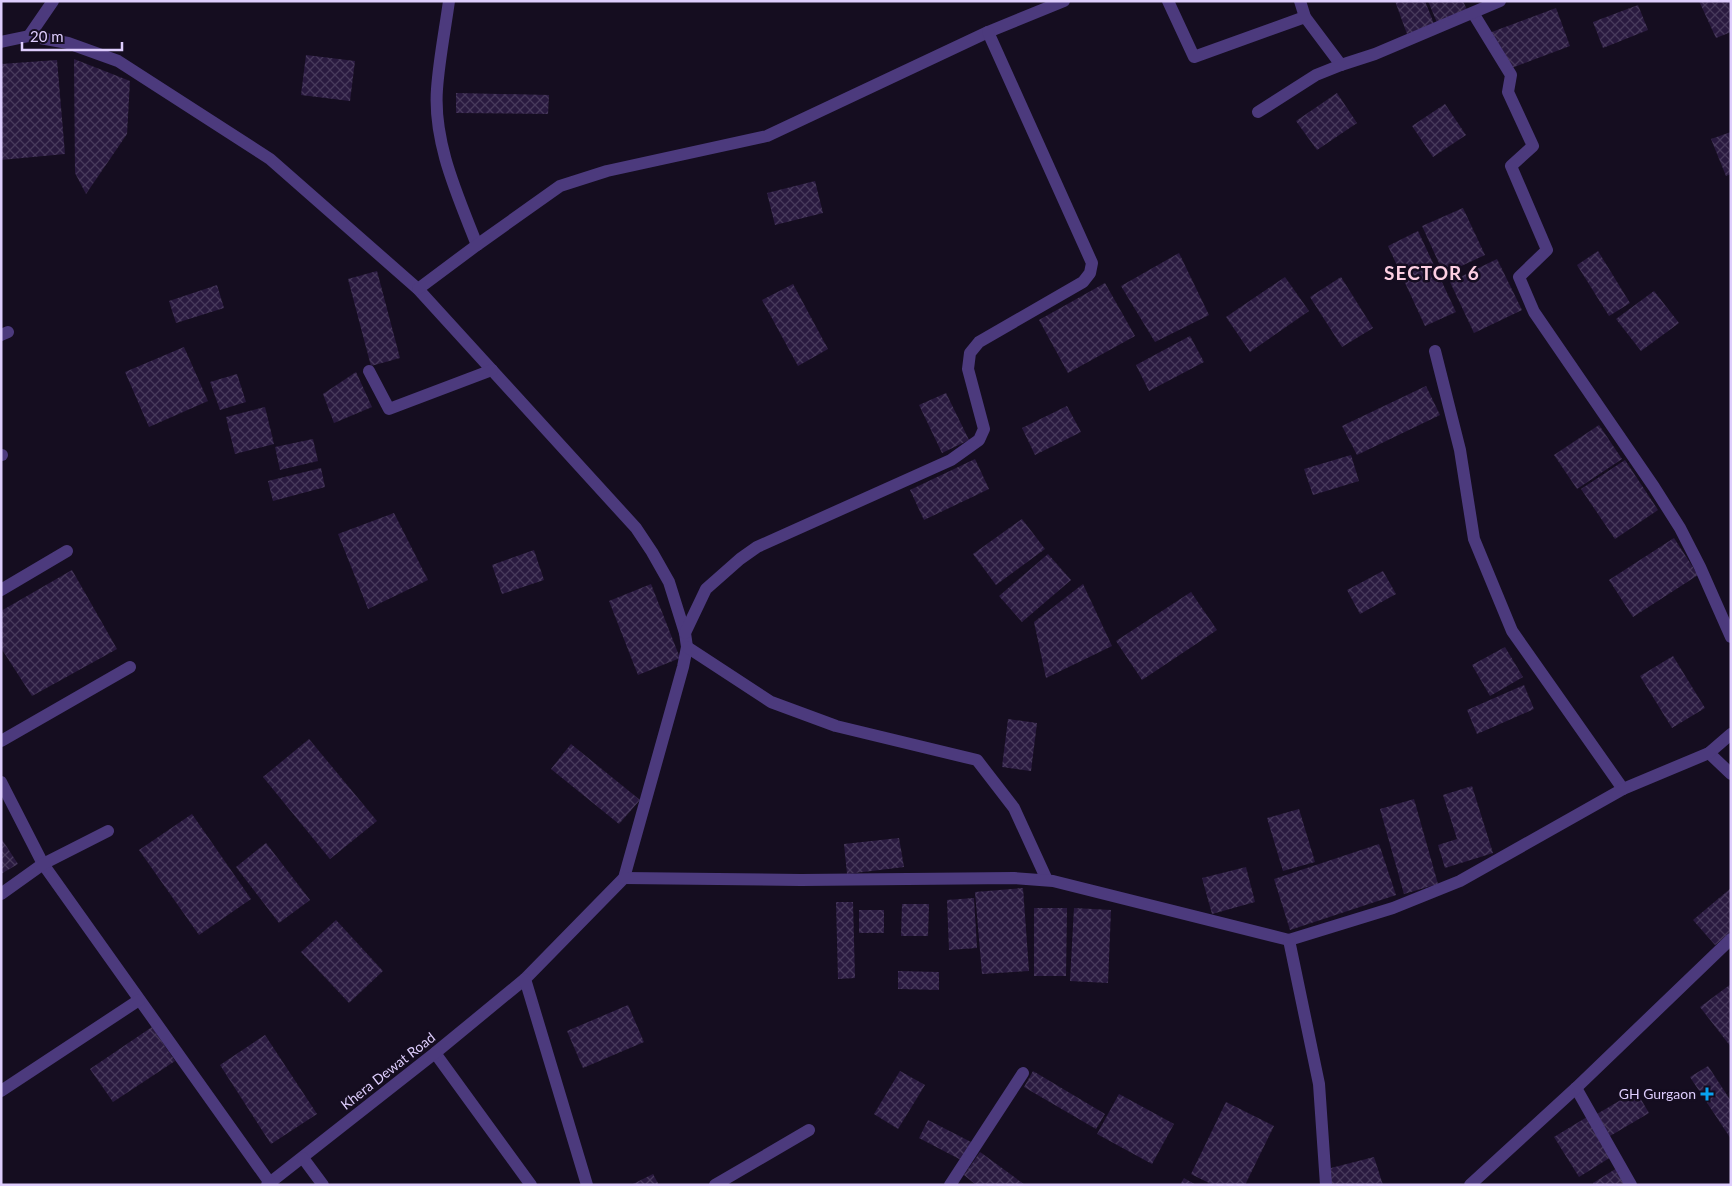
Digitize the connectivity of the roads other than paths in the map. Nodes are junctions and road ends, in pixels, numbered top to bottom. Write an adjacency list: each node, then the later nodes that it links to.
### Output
1 (53, 1): 10 (street)
2 (449, 1): 14 (street)
3 (1064, 1): 9 (street)
4 (1168, 1): 8 (street)
5 (1300, 1): 8 (street)
6 (1500, 1): 7 (street)
7 (1473, 13): 12 (street); 22 (street)
8 (1305, 17): 12 (street)
9 (988, 32): 14 (street); 21 (street)
10 (29, 36): 11 (street); 15 (street)
11 (1, 42)
12 (1341, 65): 13 (street)
13 (1258, 112)
14 (477, 244): 15 (street)
15 (418, 289): 17 (street)
16 (1435, 351): 30 (street)
17 (492, 370): 18 (street); 21 (street)
18 (369, 371)
19 (67, 551): 20 (street)
20 (1, 590)
21 (686, 633): 23 (street)
22 (1731, 637)
23 (687, 646): 33 (street); 34 (street)
24 (130, 667): 26 (street)
25 (1731, 734): 27 (street)
26 (1, 741)
27 (1709, 753): 28 (street); 30 (street)
28 (1731, 774)
29 (1, 782): 32 (street)
30 (1623, 789): 37 (street)
31 (108, 831): 32 (street)
32 (43, 864): 35 (street); 39 (street)
33 (624, 878): 34 (street); 38 (street, Khera Dewat Road)
34 (1047, 880): 37 (street)
35 (1, 894)
36 (1731, 939): 42 (street)
37 (1288, 940): 52 (street)
38 (525, 979): 40 (street, Khera Dewat Road); 49 (street)
39 (139, 1000): 43 (street); 46 (street)
40 (435, 1054): 45 (street, Khera Dewat Road); 48 (street)
41 (1023, 1073): 51 (street)
42 (1576, 1088): 53 (street); 54 (street)
43 (1, 1091)
44 (809, 1130): 50 (street)
45 (303, 1158): 46 (street, Khera Dewat Road); 47 (street)
46 (269, 1184)
47 (322, 1185)
48 (531, 1185)
49 (587, 1185)
50 (715, 1185)
51 (950, 1185)
52 (1326, 1185)
53 (1470, 1185)
54 (1632, 1185)

